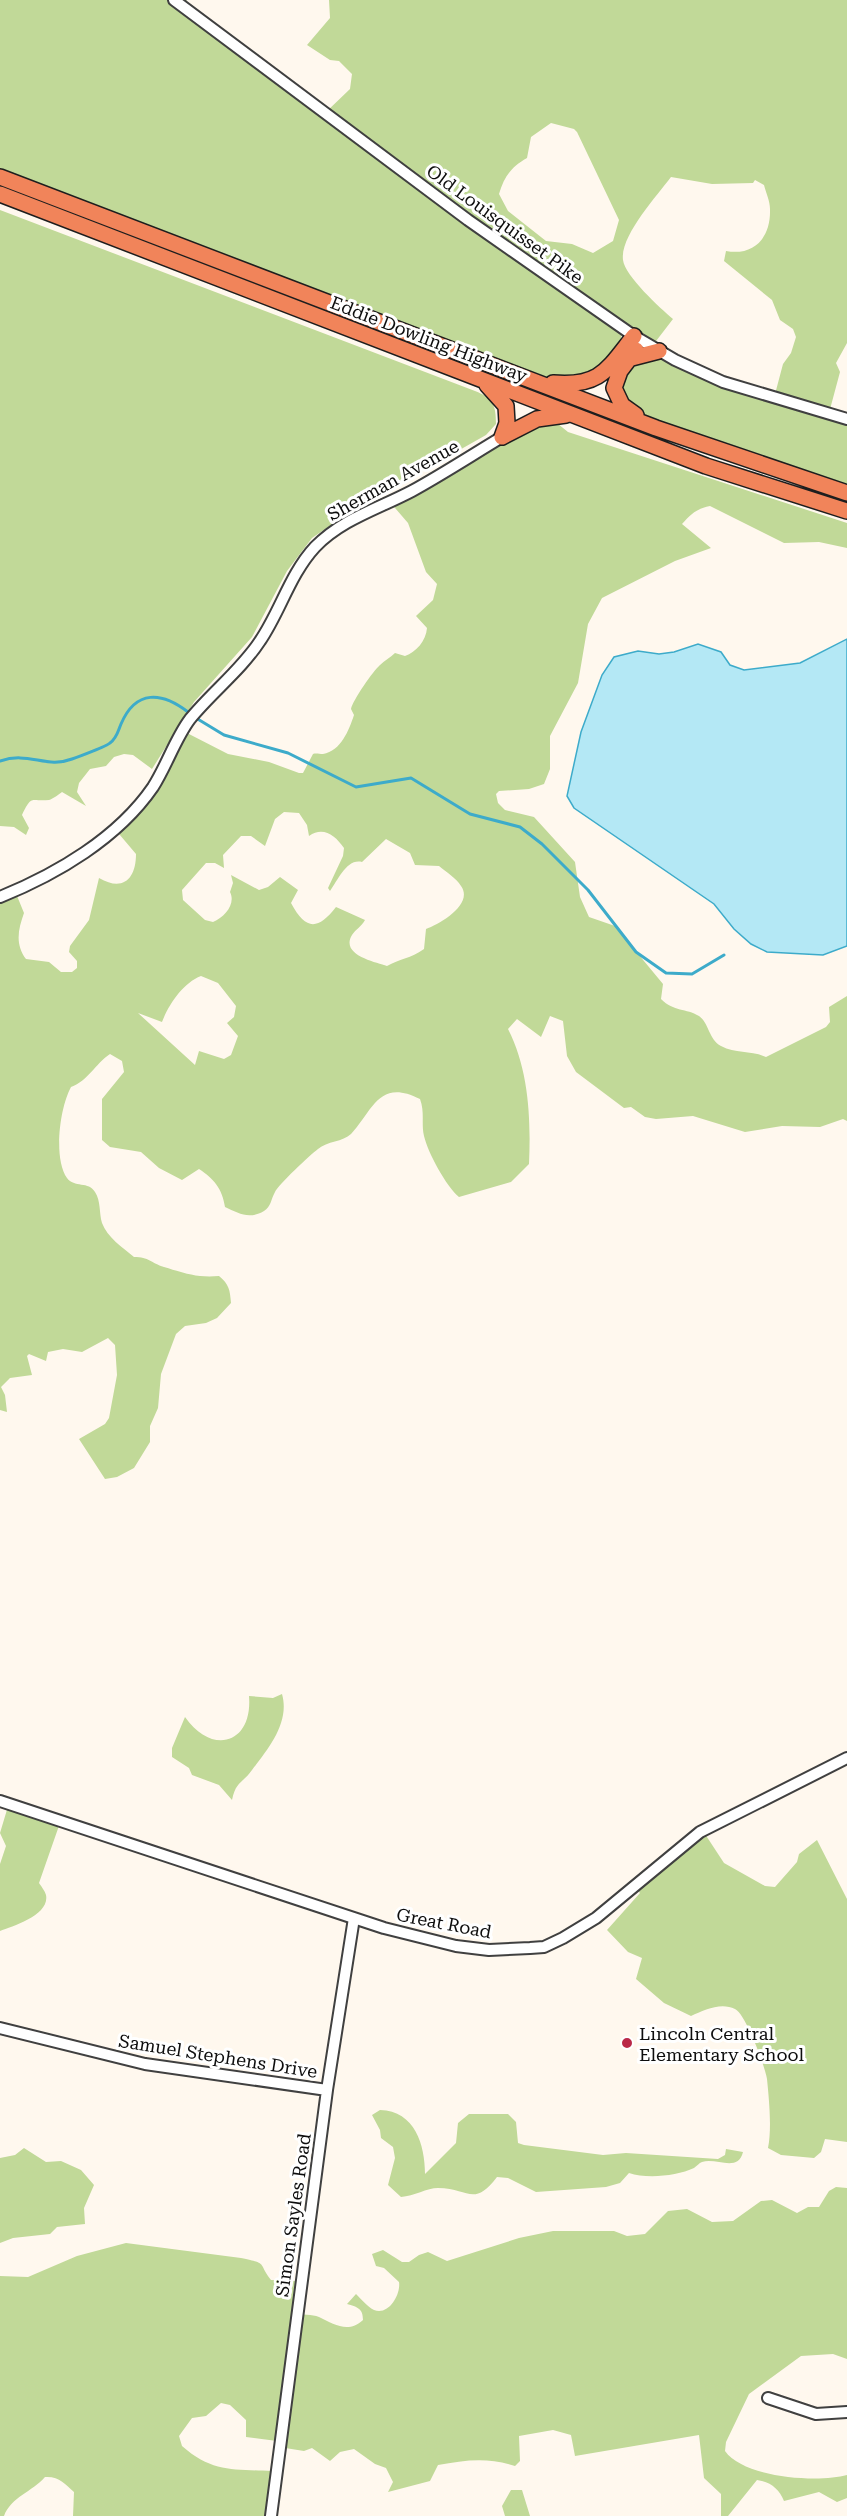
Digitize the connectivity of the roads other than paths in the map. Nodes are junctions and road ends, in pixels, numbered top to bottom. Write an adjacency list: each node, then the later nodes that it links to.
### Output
1 (174, 0): 2 (street, Old Louisquisset Pike)
2 (185, 4): 5 (street, Old Louisquisset Pike)
3 (0, 177): 9 (highway, Eddie Dowling Highway)
4 (0, 194): 8 (highway, Eddie Dowling Highway)
5 (639, 338): 6 (street, Old Louisquisset Pike); 7 (highway); 9 (highway)
6 (659, 351): 7 (highway); 11 (street, Old Louisquisset Pike)
7 (628, 359): 12 (highway)
8 (483, 381): 10 (highway, Eddie Dowling Highway); 13 (highway)
9 (532, 381): 12 (highway, Eddie Dowling Highway)
10 (571, 414): 13 (highway); 15 (highway, Eddie Dowling Highway)
11 (847, 419)
12 (656, 428): 14 (highway, Eddie Dowling Highway)
13 (502, 437): 16 (street, Sherman Avenue)
14 (847, 493)
15 (847, 511)
16 (0, 897)
17 (847, 1758): 19 (street, Great Road)
18 (0, 1800): 19 (street, Great Road)
19 (354, 1918): 21 (street, Simon Sayles Road)
20 (0, 2028): 21 (street, Samuel Stephens Drive)
21 (327, 2090): 24 (street, Simon Sayles Road)
22 (768, 2398): 23 (street)
23 (847, 2412)
24 (271, 2516)

